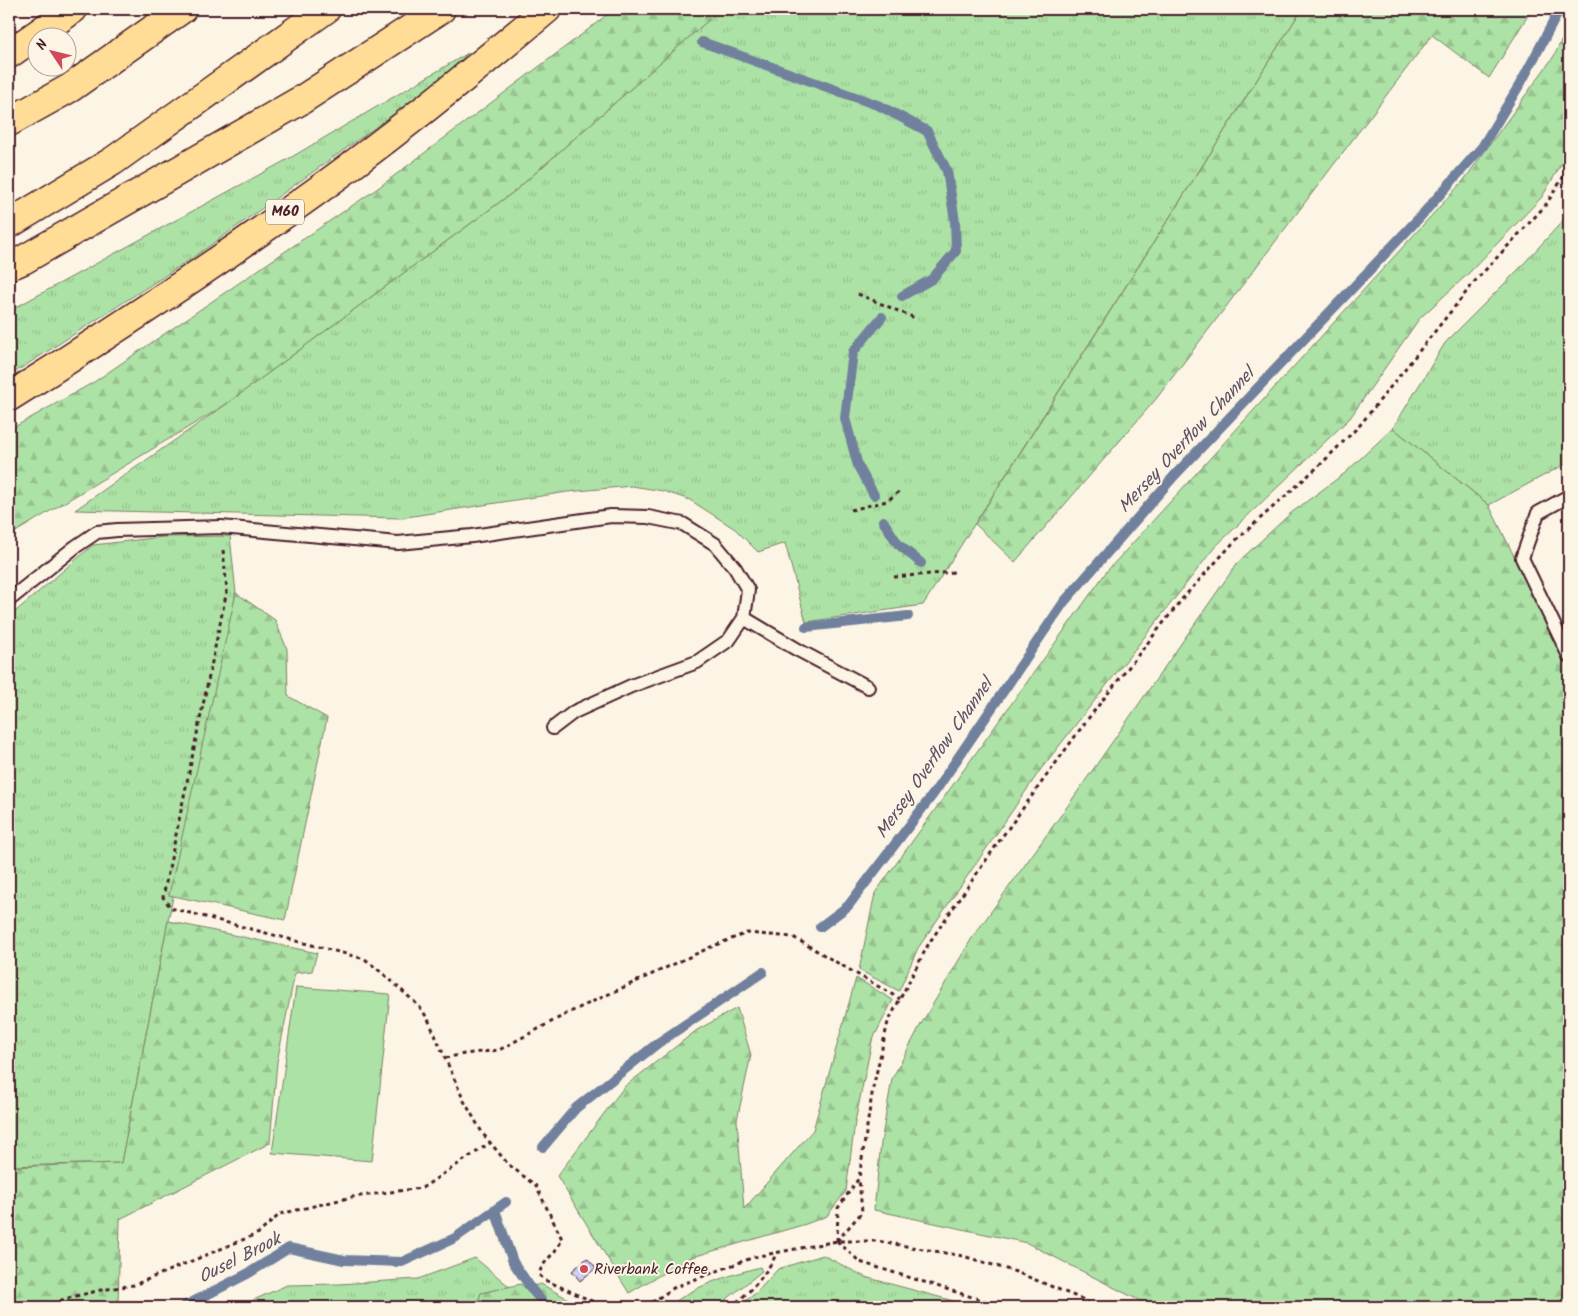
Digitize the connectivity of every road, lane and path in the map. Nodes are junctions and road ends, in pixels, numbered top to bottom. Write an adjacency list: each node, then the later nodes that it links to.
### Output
1 (74, 9): 6 (highway)
2 (182, 9): 7 (highway)
3 (326, 9): 9 (highway)
4 (441, 9): 10 (highway)
5 (547, 9): 13 (highway, M60)
6 (9, 54)
7 (9, 122)
8 (1569, 168): 25 (path)
9 (9, 224)
10 (9, 266)
11 (858, 294): 12 (path)
12 (915, 318)
13 (9, 397)
14 (900, 491): 16 (path)
15 (1569, 496): 22 (lane)
16 (851, 510)
17 (221, 527): 20 (lane); 21 (lane); 26 (path)
18 (956, 572): 19 (path)
19 (894, 577)
20 (9, 600)
21 (744, 618): 23 (lane); 24 (lane)
22 (1569, 656)
23 (868, 687)
24 (553, 728)
25 (900, 999): 26 (path); 28 (path)
26 (445, 1058): 27 (path)
27 (490, 1143): 31 (path); 32 (path)
28 (859, 1178): 29 (path); 29 (path)
29 (837, 1241): 30 (path); 35 (path); 36 (path)
30 (778, 1252): 33 (path); 34 (path)
31 (37, 1307)
32 (604, 1307)
33 (645, 1307)
34 (730, 1307)
35 (1004, 1307)
36 (1094, 1307)

